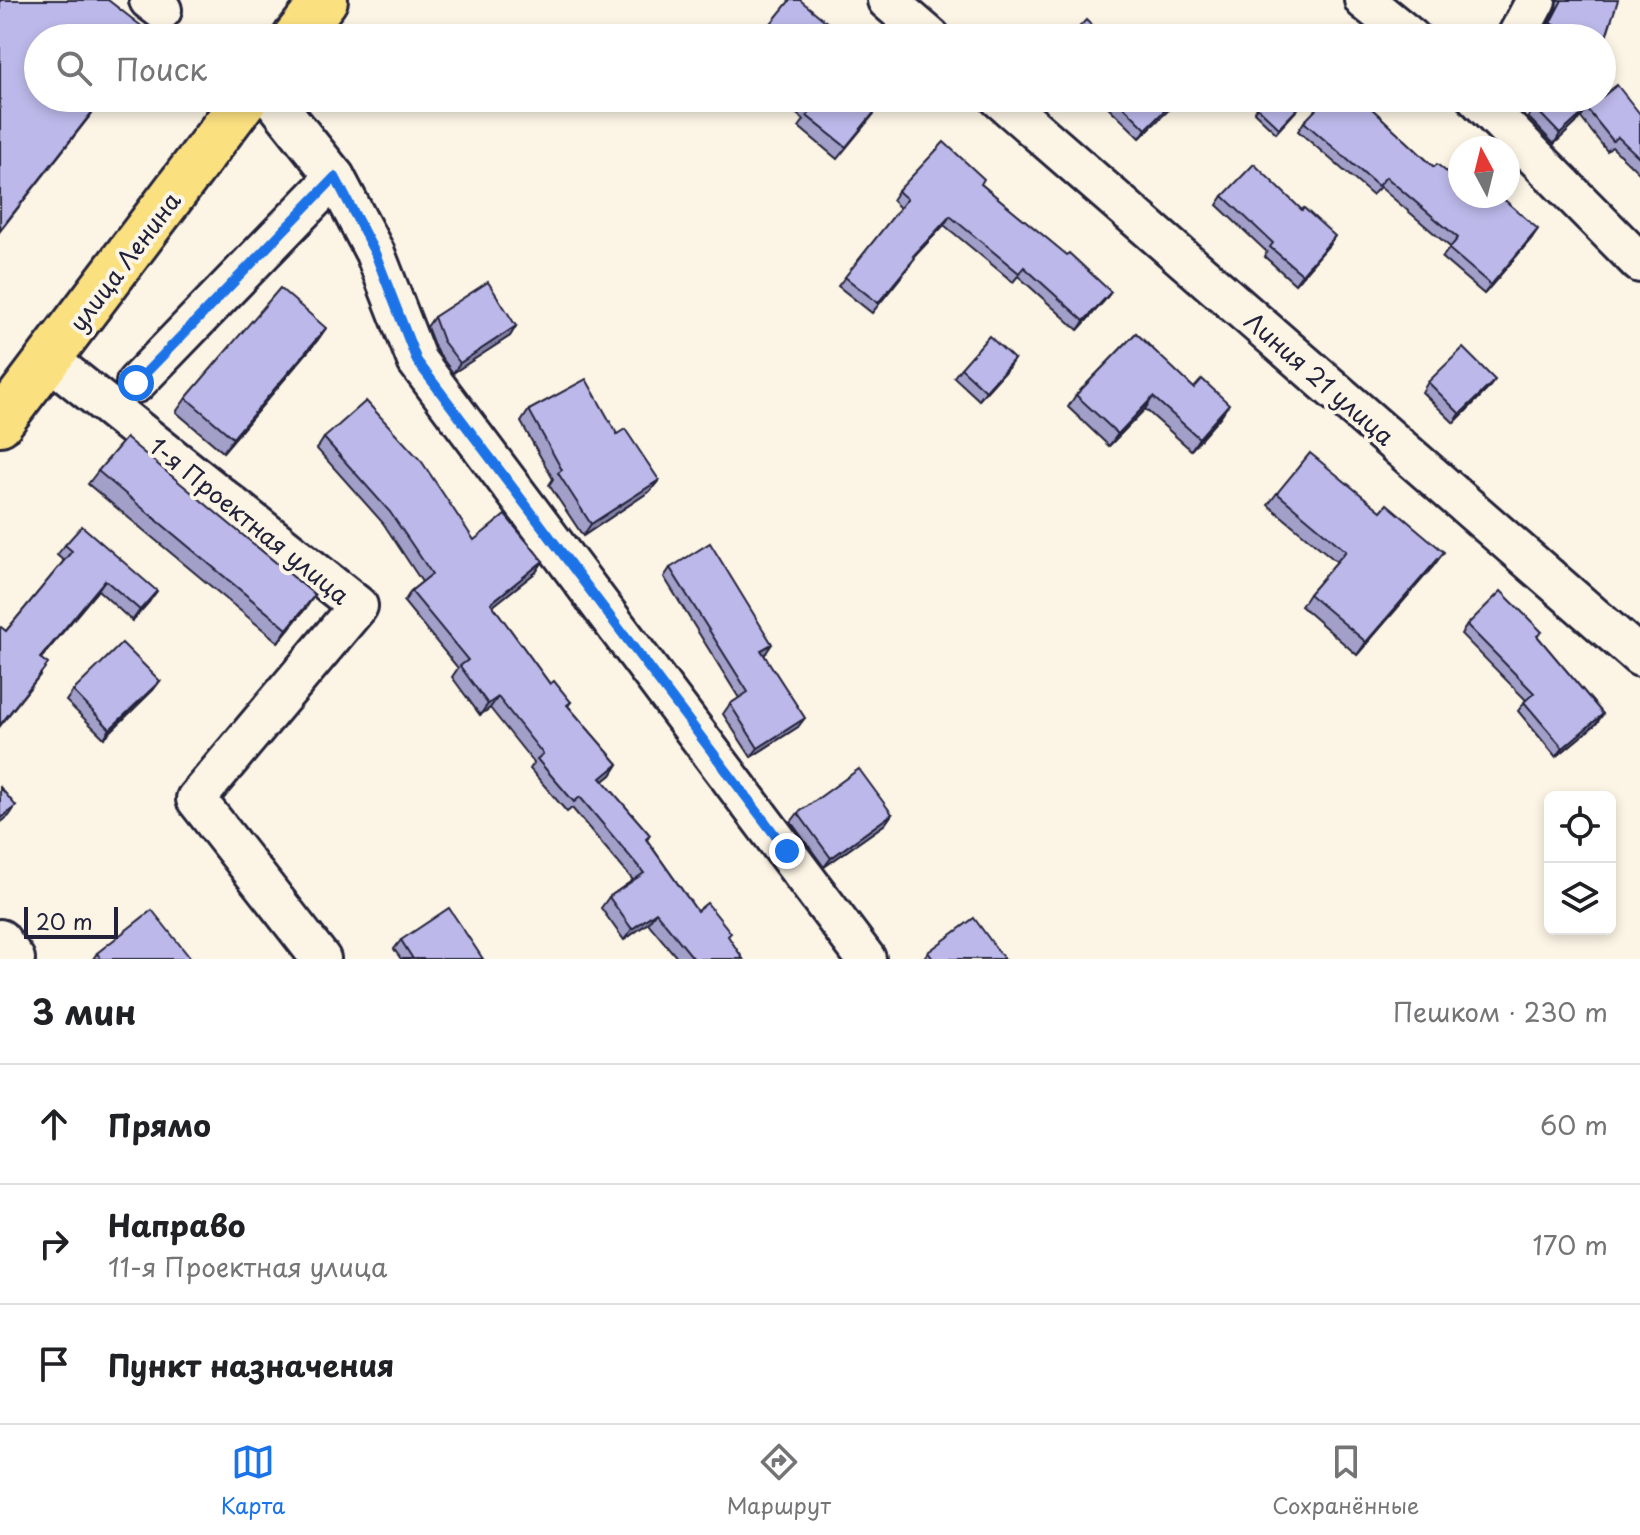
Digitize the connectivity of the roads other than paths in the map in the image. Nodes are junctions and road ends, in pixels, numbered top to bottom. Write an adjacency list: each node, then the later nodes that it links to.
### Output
1 (325, 0): 5 (main road)
2 (887, 0): 6 (street)
3 (1364, 0): 7 (street)
4 (1536, 0): 8 (street)
5 (306, 24)
6 (915, 24)
7 (1394, 24)
8 (1523, 24)
9 (236, 112): 15 (main road, улица Ленина)
10 (283, 112): 13 (street)
11 (1015, 112): 18 (street, Линия 21 улица)
12 (1493, 112): 14 (street)
13 (335, 177): 16 (street); 22 (street)
14 (1640, 263)
15 (50, 360): 17 (main road, улица Ленина); 21 (street, 1-я Проектная улица)
16 (136, 383)
17 (0, 423)
18 (1640, 657)
19 (0, 939): 20 (street)
20 (15, 959)
21 (321, 959)
22 (866, 959)

